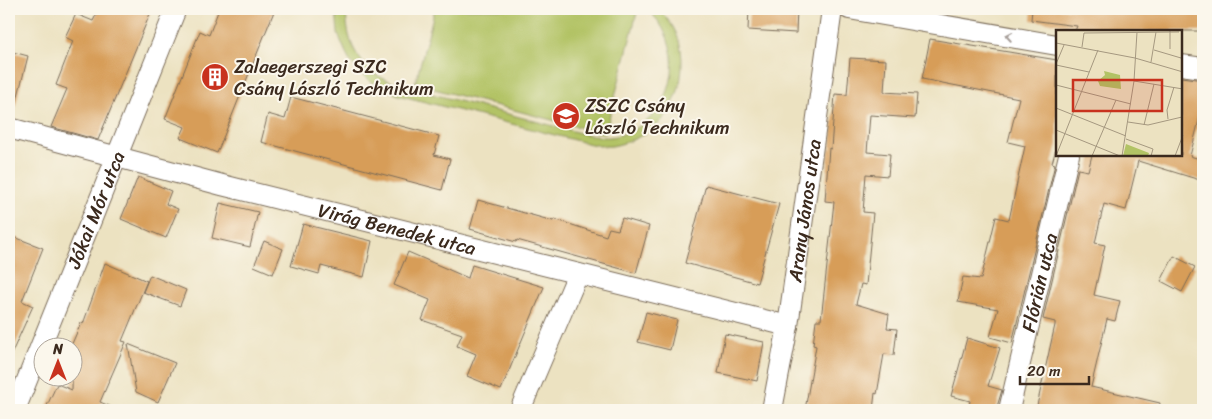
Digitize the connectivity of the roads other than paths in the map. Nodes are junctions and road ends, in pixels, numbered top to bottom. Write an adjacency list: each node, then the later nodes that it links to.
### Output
1 (176, 9): 8 (street, Jókai Mór utca)
2 (832, 9): 11 (street, Arany János utca)
3 (849, 9): 4 (street, one-way to 3)
4 (1056, 45)
5 (1182, 65): 6 (street)
6 (1203, 68)
7 (9, 128): 8 (street, Virág Benedek utca)
8 (117, 156): 10 (street, Virág Benedek utca); 12 (street, Jókai Mór utca)
9 (1069, 156): 15 (street, Flórián utca)
10 (578, 274): 11 (street, Virág Benedek utca); 13 (street)
11 (788, 326): 14 (street, Arany János utca)
12 (15, 410)
13 (520, 410)
14 (772, 410)
15 (1009, 410)

